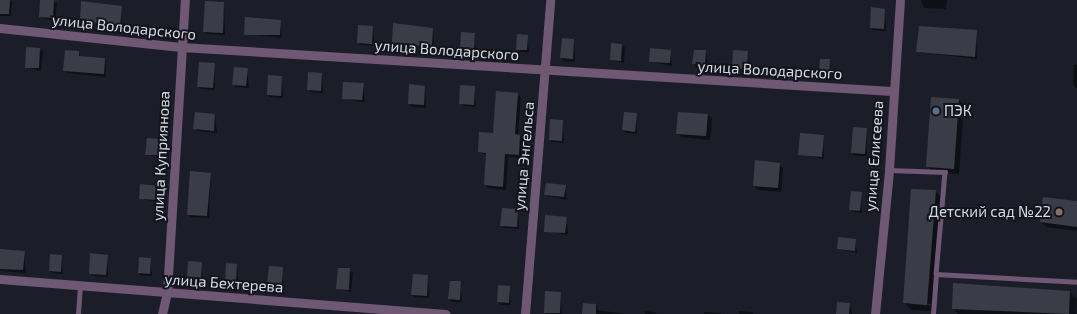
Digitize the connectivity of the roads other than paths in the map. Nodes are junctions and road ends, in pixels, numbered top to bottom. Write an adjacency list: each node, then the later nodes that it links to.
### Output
1 (185, 0): 5 (street, улица Куприянова)
2 (550, 0): 6 (street, улица Энгельса)
3 (900, 0): 7 (street, улица Елисеева)
4 (0, 28): 5 (street, улица Володарского)
5 (181, 47): 6 (street, улица Володарского); 13 (street, улица Куприянова)
6 (546, 71): 7 (street, улица Володарского); 17 (street, улица Энгельса)
7 (892, 92): 8 (street, улица Елисеева)
8 (889, 170): 9 (lane); 18 (street, улица Елисеева)
9 (936, 274): 11 (lane); 19 (lane)
10 (0, 279): 12 (street, улица Бехтерева)
11 (1077, 282)
12 (80, 285): 13 (street, улица Бехтерева); 14 (lane)
13 (166, 292): 15 (street, улица Куприянова); 16 (street, улица Бехтерева)
14 (78, 314)
15 (162, 314)
16 (446, 314)
17 (524, 314)
18 (875, 314)
19 (933, 314)

